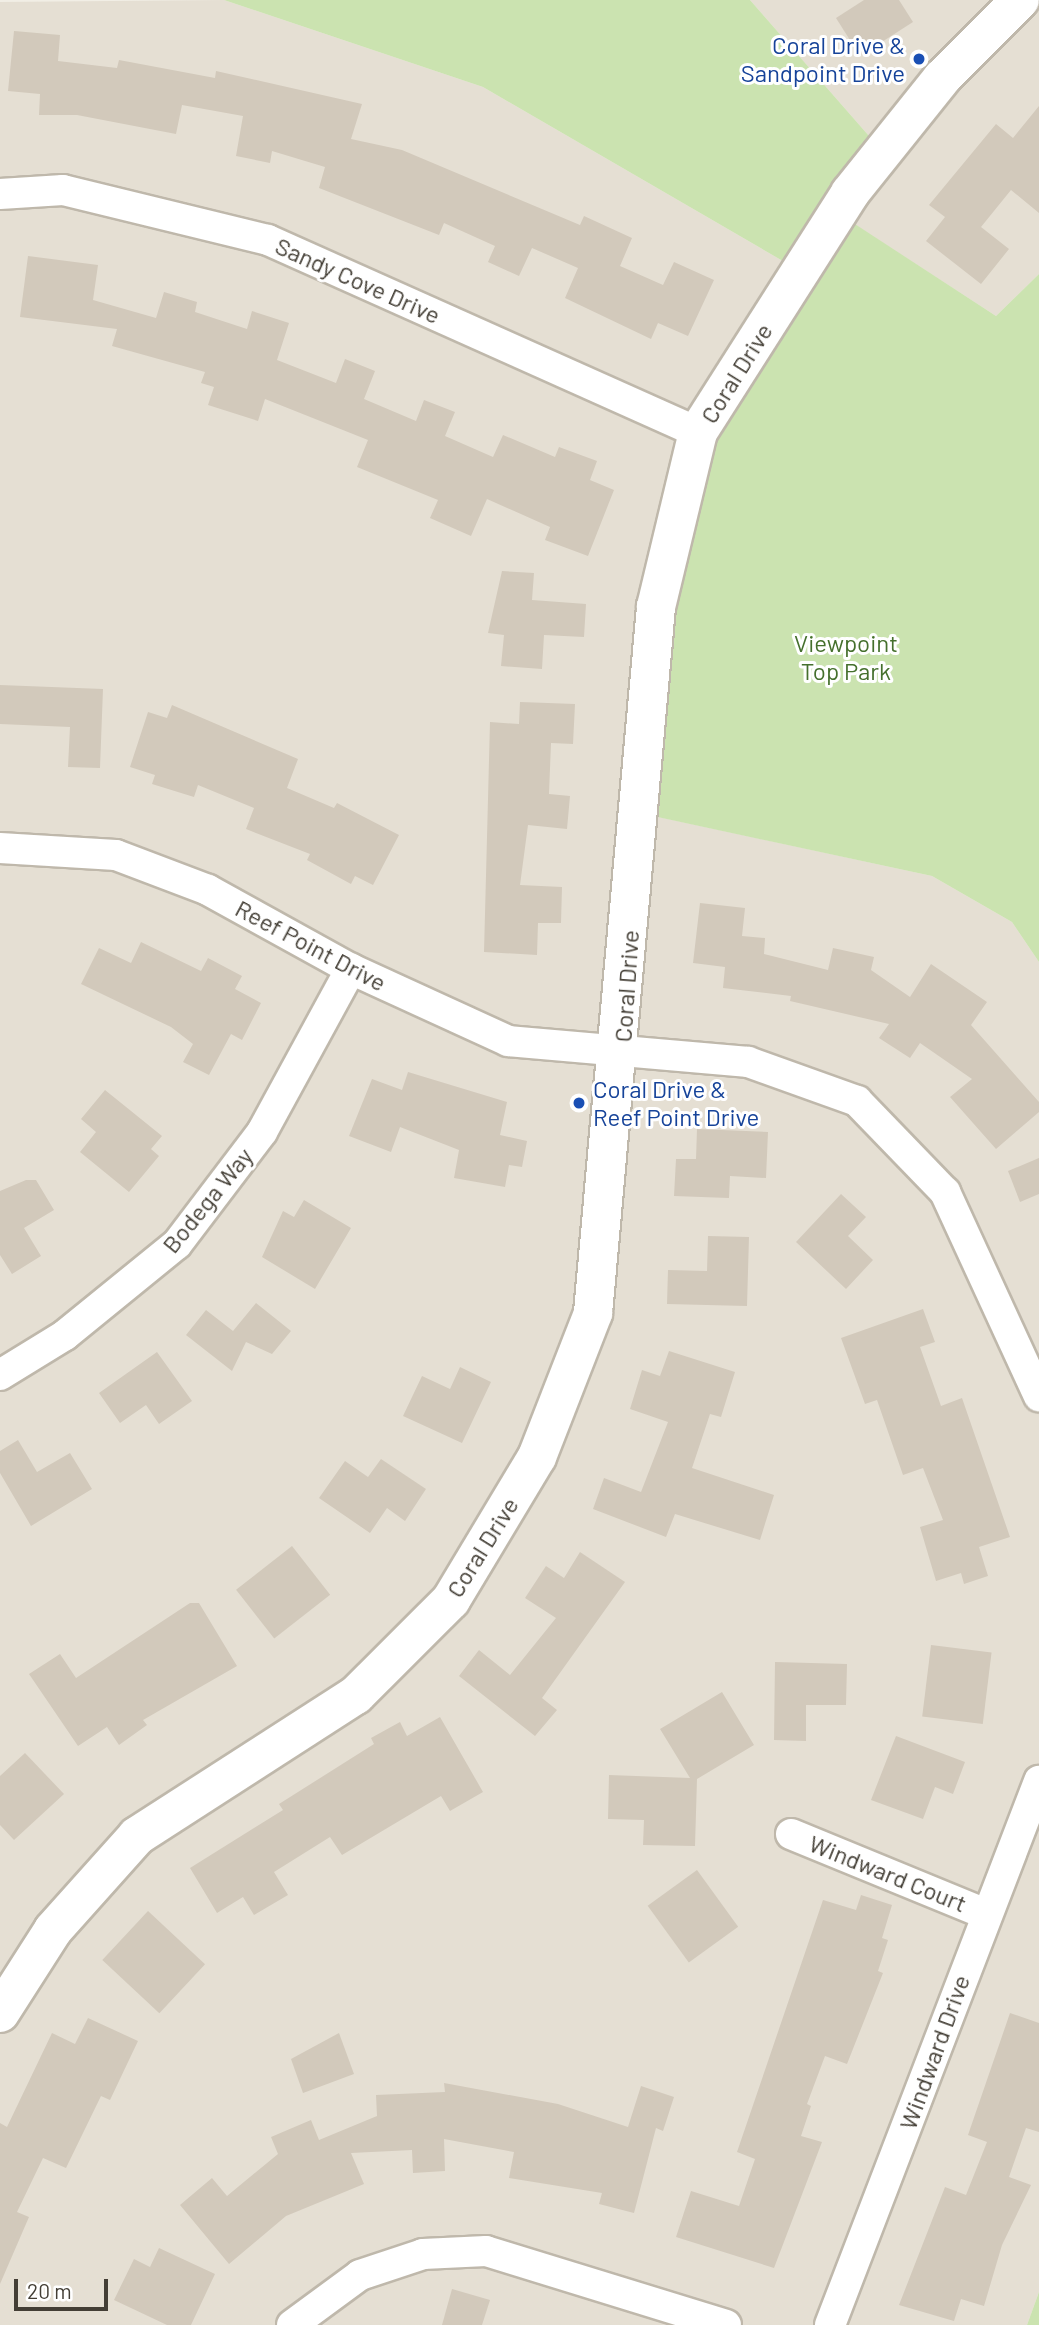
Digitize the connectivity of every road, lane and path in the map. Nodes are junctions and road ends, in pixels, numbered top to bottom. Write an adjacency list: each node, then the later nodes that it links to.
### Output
1 (1020, 0): 3 (street, Coral Drive)
2 (0, 194): 3 (street, Sandy Cove Drive)
3 (698, 432): 6 (street, Coral Drive)
4 (0, 848): 5 (street, Reef Point Drive)
5 (351, 968): 6 (street, Reef Point Drive); 7 (street, Bodega Way)
6 (621, 1050): 8 (street); 12 (street, Coral Drive)
7 (0, 1375)
8 (1039, 1396)
9 (1039, 1781): 11 (street, Windward Drive)
10 (791, 1834): 11 (street, Windward Court)
11 (985, 1913): 15 (street, Windward Drive)
12 (0, 2013)
13 (292, 2325): 14 (street)
14 (726, 2325)
15 (830, 2325)

